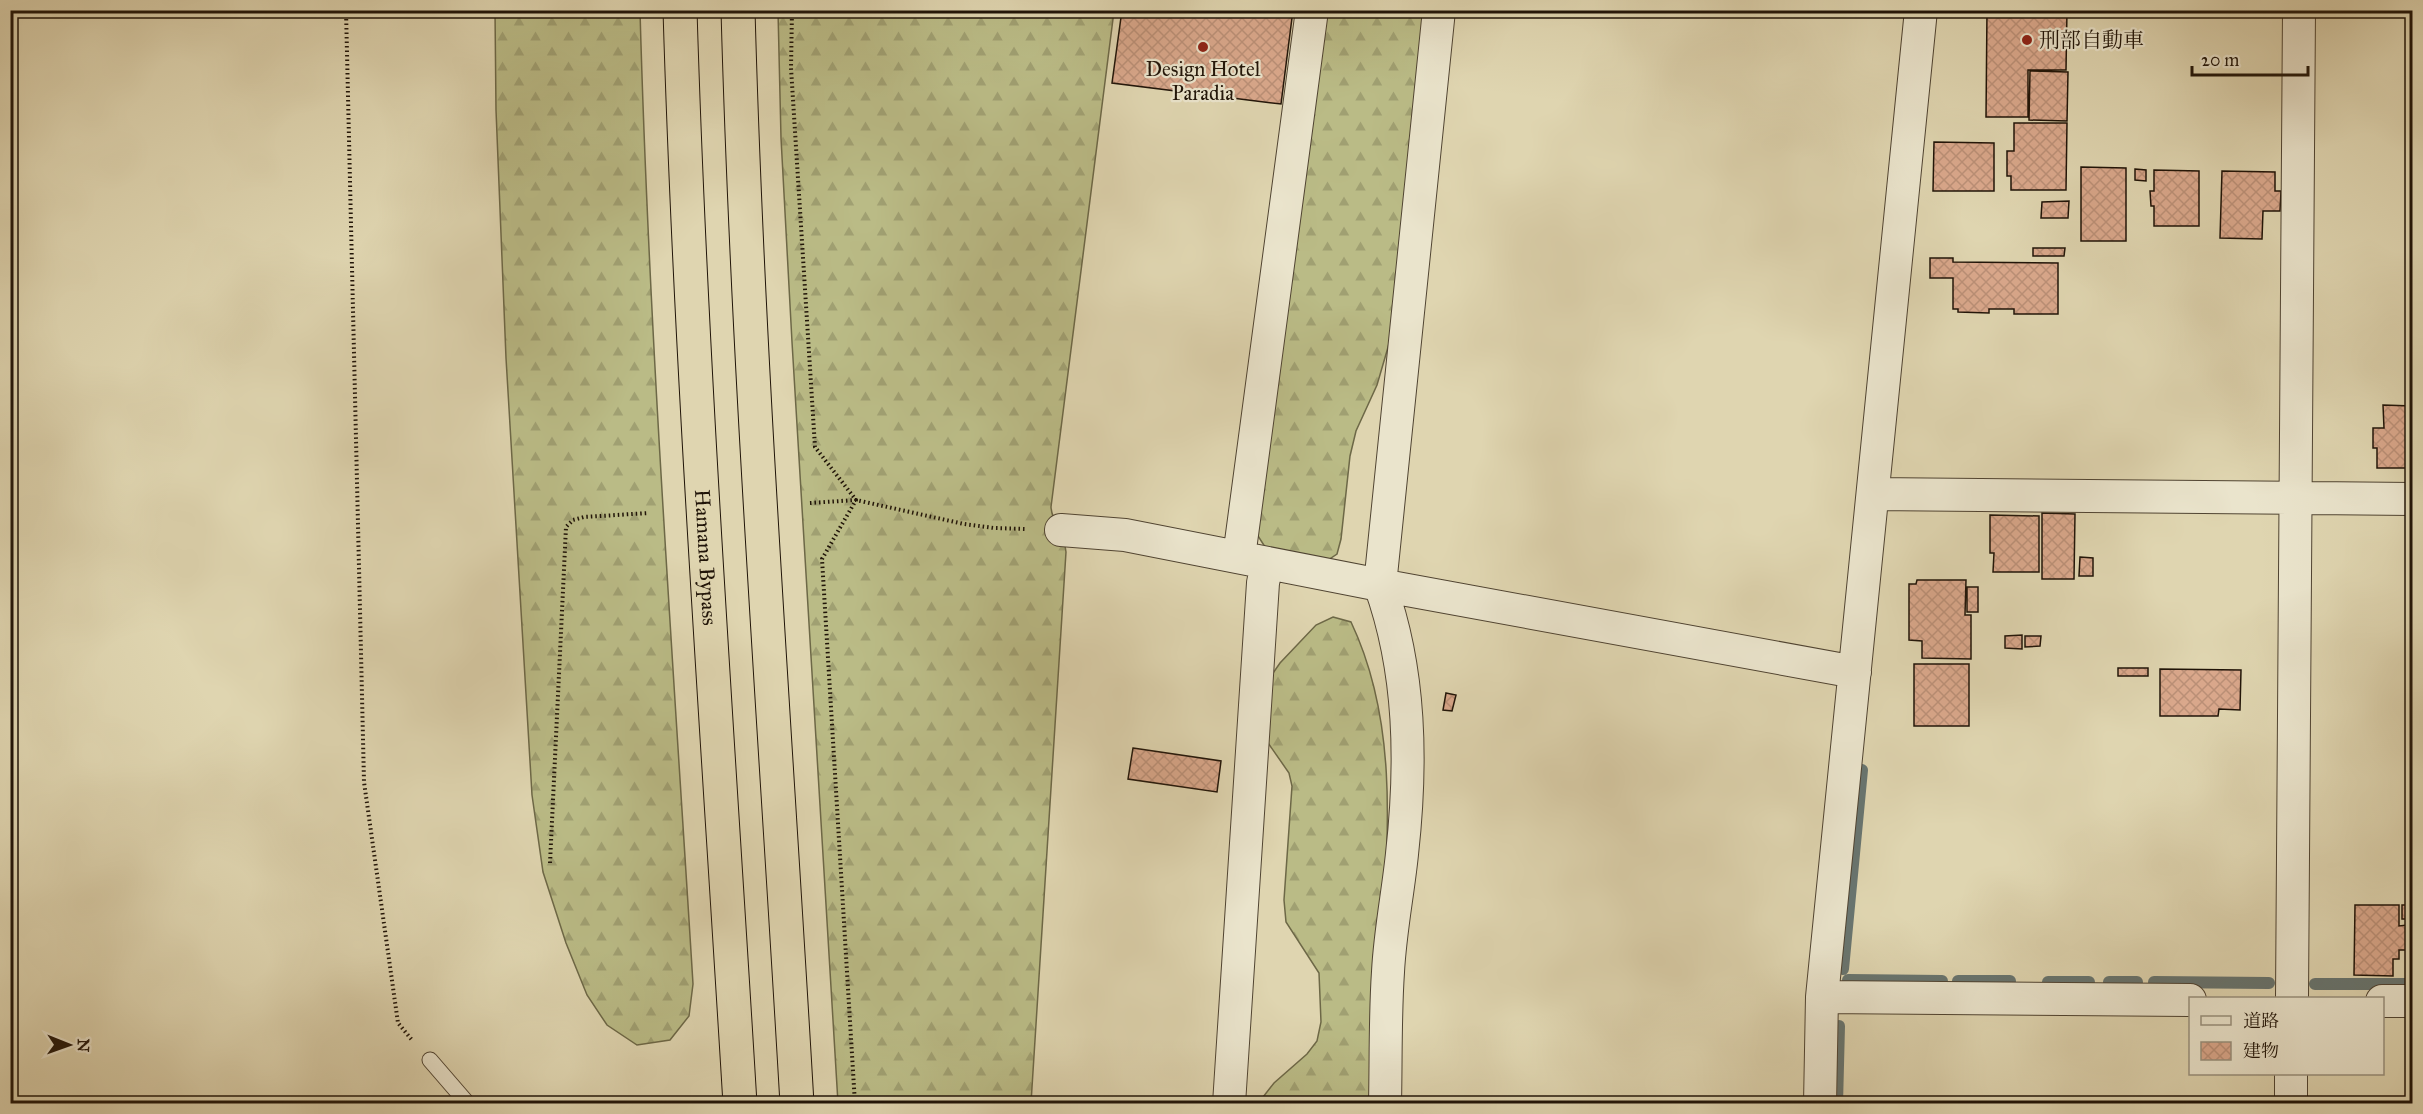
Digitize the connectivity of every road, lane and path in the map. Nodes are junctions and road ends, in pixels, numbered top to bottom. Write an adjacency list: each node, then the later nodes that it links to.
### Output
1 (346, 10): 25 (path)
2 (680, 10): 28 (highway, Hamana Bypass)
3 (738, 10): 29 (highway)
4 (792, 10): 12 (path)
5 (1312, 10): 16 (street)
6 (1439, 10): 17 (street)
7 (1921, 10): 9 (street)
8 (2300, 10): 10 (street)
9 (1873, 494): 10 (street); 18 (street)
10 (2296, 498): 11 (street); 21 (street)
11 (2412, 499)
12 (856, 500): 13 (path); 15 (path); 30 (path)
13 (810, 503)
14 (650, 513): 19 (path)
15 (1061, 530): 16 (street)
16 (1253, 560): 17 (street); 31 (street)
17 (1380, 585): 18 (street); 32 (street)
18 (1855, 672): 20 (street)
19 (550, 863)
20 (1822, 997): 22 (street); 33 (street)
21 (2292, 997)
22 (2189, 1000)
23 (2384, 1001): 24 (street)
24 (2412, 1002)
25 (430, 1060): 27 (lane)
26 (2291, 1075): 34 (street)
27 (468, 1104)
28 (740, 1104)
29 (797, 1104)
30 (855, 1104)
31 (1229, 1104)
32 (1385, 1104)
33 (1820, 1104)
34 (2291, 1104)

